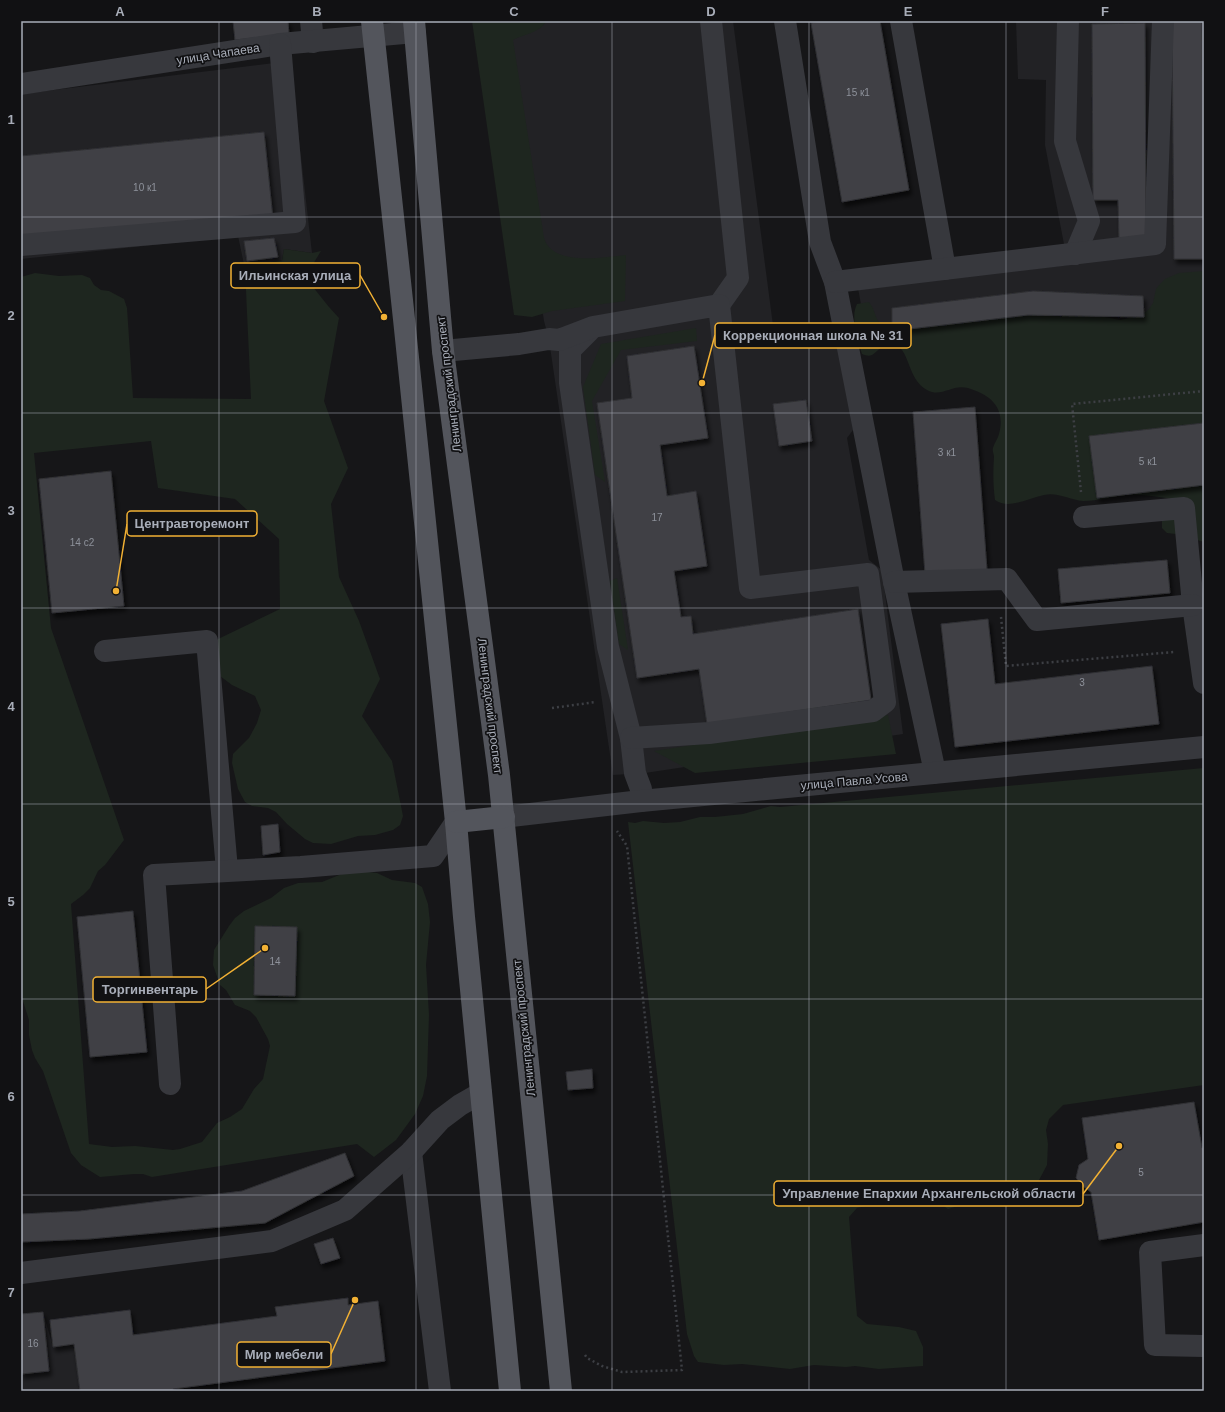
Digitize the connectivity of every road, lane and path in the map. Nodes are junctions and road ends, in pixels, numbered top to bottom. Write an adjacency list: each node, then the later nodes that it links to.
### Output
1 (711, 21): 15 (street)
2 (785, 21): 14 (street)
3 (901, 21): 13 (street)
4 (1068, 21): 12 (street)
5 (1162, 21): 12 (street)
6 (415, 26): 7 (street, улица Чапаева); 17 (main road, Ленинградский проспект)
7 (373, 28): 8 (street, улица Чапаева); 33 (main road)
8 (312, 31): 9 (street, улица Чапаева)
9 (280, 44): 10 (street, улица Чапаева); 11 (street)
10 (21, 84)
11 (21, 245)
12 (1075, 254): 13 (street)
13 (945, 269): 14 (street)
14 (835, 282): 21 (street)
15 (719, 305): 16 (street); 28 (street)
16 (593, 327): 17 (street); 26 (street)
17 (443, 351): 32 (main road, Ленинградский проспект)
18 (1204, 391): 19 (path)
19 (1084, 516): 22 (street)
20 (997, 579): 21 (street); 22 (street); 23 (path)
21 (894, 582): 30 (street)
22 (1193, 605): 23 (street)
23 (1200, 650): 25 (street)
24 (105, 651): 35 (street)
25 (1204, 683)
26 (622, 696): 27 (path); 28 (street)
27 (552, 708)
28 (631, 738): 31 (street)
29 (1204, 747): 30 (street, улица Павла Усова)
30 (933, 773): 31 (street, улица Павла Усова)
31 (641, 801): 32 (street, улица Павла Усова)
32 (504, 817): 33 (main road); 45 (main road, Ленинградский проспект)
33 (456, 822): 35 (street); 37 (main road)
34 (610, 832): 42 (path)
35 (227, 870): 36 (street)
36 (170, 1084)
37 (481, 1092): 38 (street); 44 (main road)
38 (411, 1152): 40 (street); 43 (street)
39 (1204, 1245): 41 (street)
40 (21, 1273)
41 (1204, 1346)
42 (584, 1352)
43 (440, 1391)
44 (510, 1391)
45 (561, 1391)

